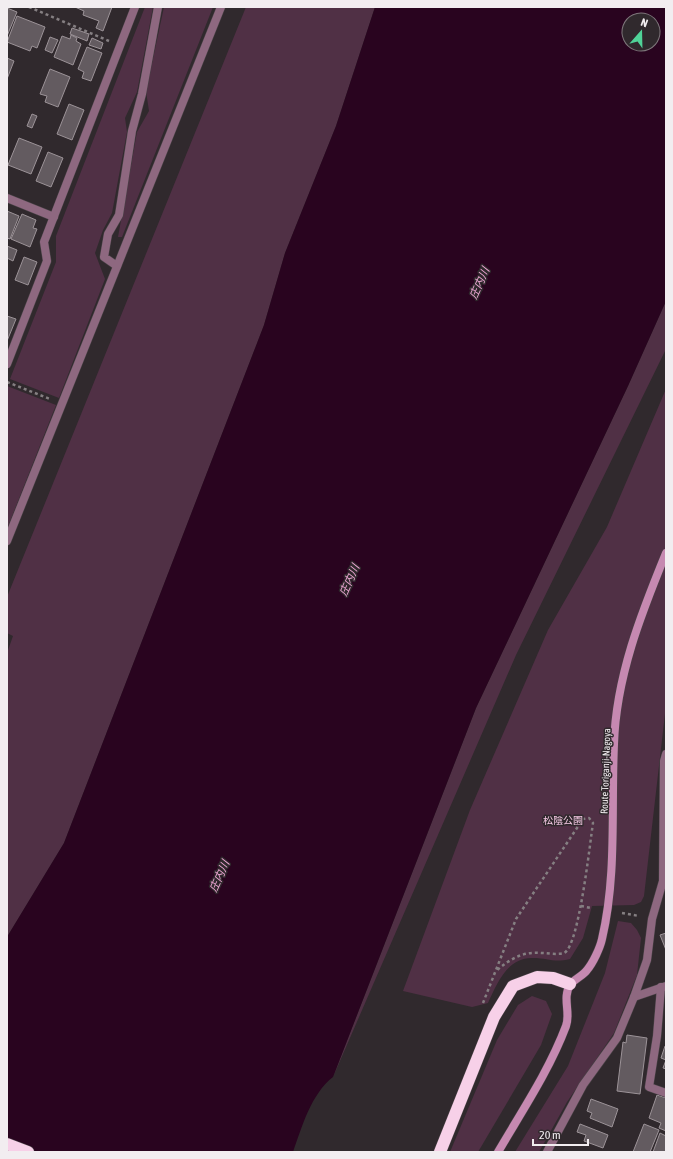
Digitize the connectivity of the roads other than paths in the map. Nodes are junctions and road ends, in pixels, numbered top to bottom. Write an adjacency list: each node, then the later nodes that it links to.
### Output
1 (135, 7): 5 (street)
2 (158, 7): 6 (street)
3 (221, 7): 6 (street)
4 (7, 198): 5 (street)
5 (54, 217): 7 (street)
6 (117, 266): 8 (street)
7 (7, 364)
8 (7, 541)
9 (666, 553): 11 (main road, Route Toriganji-Nagoya)
10 (665, 759): 13 (street)
11 (570, 984): 17 (highway); 18 (main road)
12 (663, 986): 13 (street); 14 (street)
13 (634, 997): 19 (street)
14 (666, 1093)
15 (7, 1144): 16 (highway)
16 (28, 1152)
17 (440, 1152)
18 (498, 1152)
19 (547, 1152)

